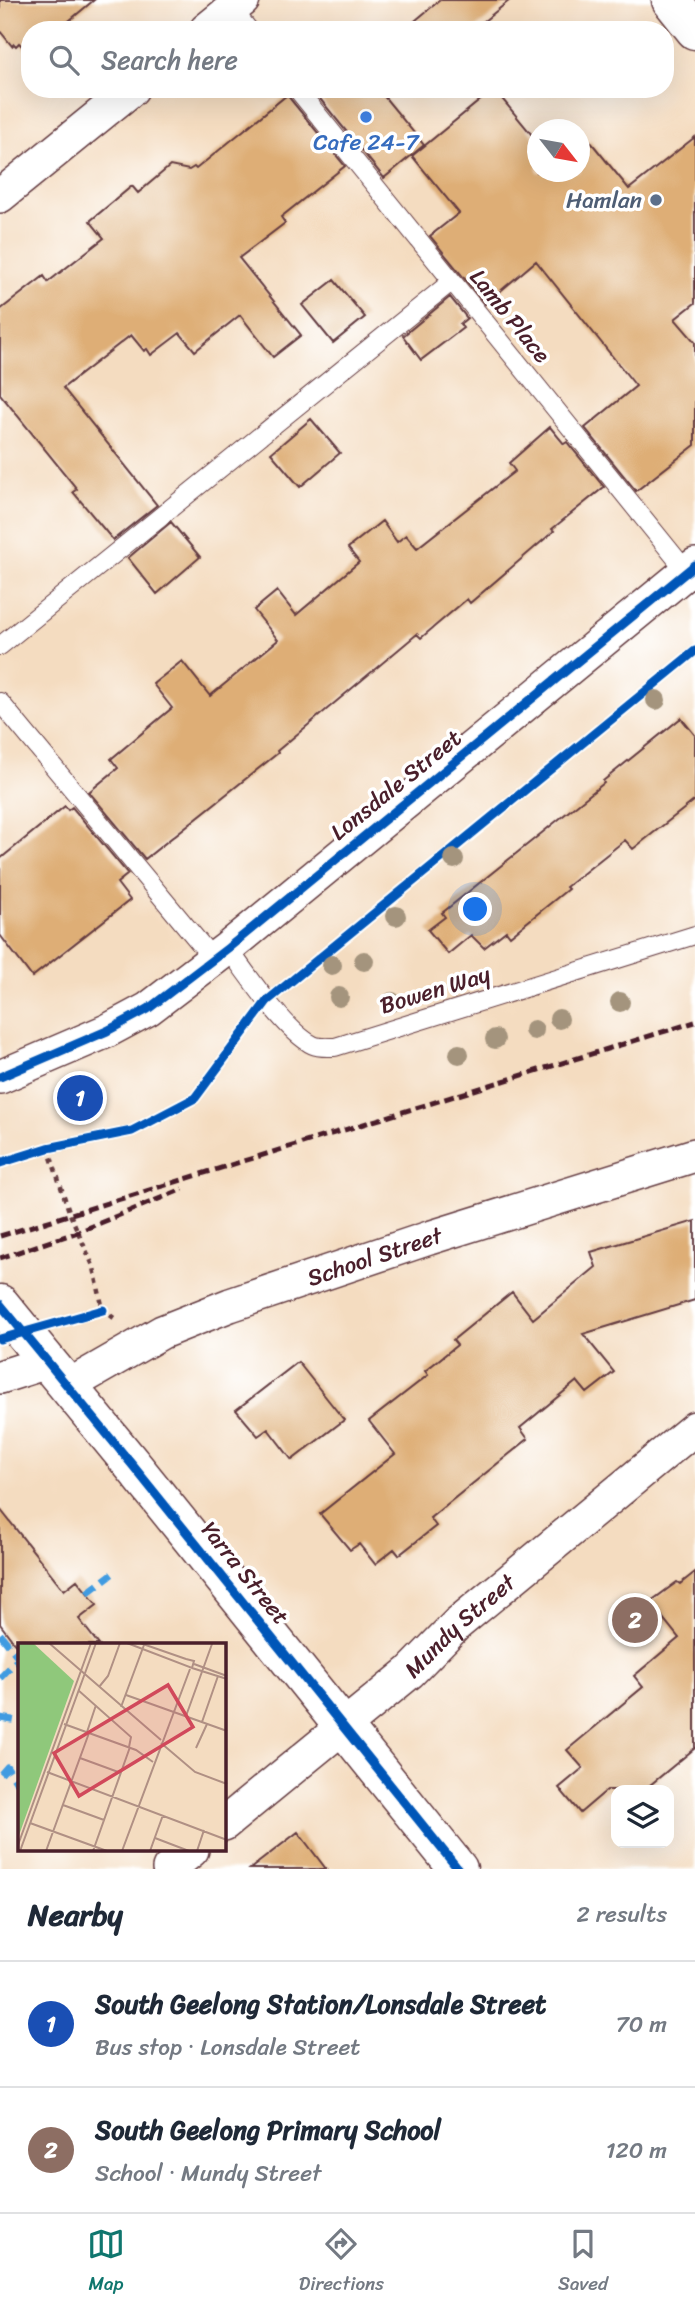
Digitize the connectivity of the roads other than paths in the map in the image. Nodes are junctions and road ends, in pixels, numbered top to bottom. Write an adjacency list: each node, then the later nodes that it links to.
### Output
1 (671, 0): 4 (street)
2 (237, 10): 3 (street)
3 (220, 21)
4 (695, 30)
5 (121, 98): 7 (street)
6 (304, 98): 8 (lane, Lamb Place)
7 (0, 196)
8 (451, 282): 9 (lane, Lamb Place); 10 (lane)
9 (691, 568): 13 (street, Lonsdale Street)
10 (0, 646)
11 (0, 702): 13 (lane, Bowen Way)
12 (695, 935): 13 (lane, Bowen Way)
13 (220, 953): 14 (street, Lonsdale Street)
14 (0, 1077)
15 (695, 1155): 17 (street, School Street)
16 (0, 1304): 17 (street, Yarra Street)
17 (58, 1374): 18 (street, School Street); 20 (street, Yarra Street)
18 (0, 1377)
19 (695, 1428): 20 (street, Mundy Street)
20 (344, 1726): 21 (street, Mundy Street); 22 (street, Yarra Street)
21 (226, 1822)
22 (457, 1869)

